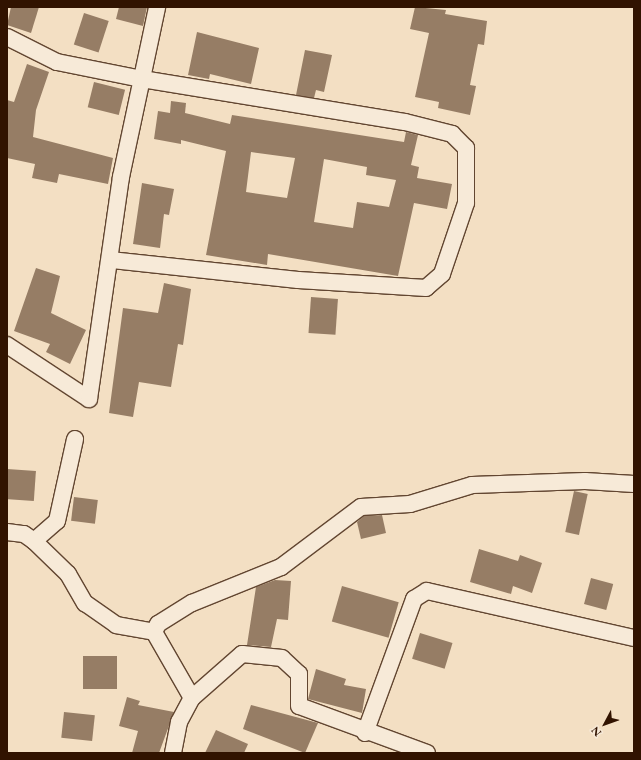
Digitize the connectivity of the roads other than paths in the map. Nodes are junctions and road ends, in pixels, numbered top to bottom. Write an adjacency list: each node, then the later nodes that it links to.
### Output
1 (157, 7): 3 (street)
2 (7, 37): 3 (street)
3 (142, 79): 4 (street); 4 (street)
4 (110, 260): 5 (street)
5 (7, 345)
6 (75, 439): 9 (street)
7 (634, 484): 10 (street)
8 (7, 532): 9 (street)
9 (34, 541): 10 (street)
10 (154, 632): 12 (street)
11 (634, 638): 13 (street)
12 (192, 698): 13 (street); 14 (street)
13 (365, 733): 15 (street)
14 (173, 753)
15 (427, 753)

